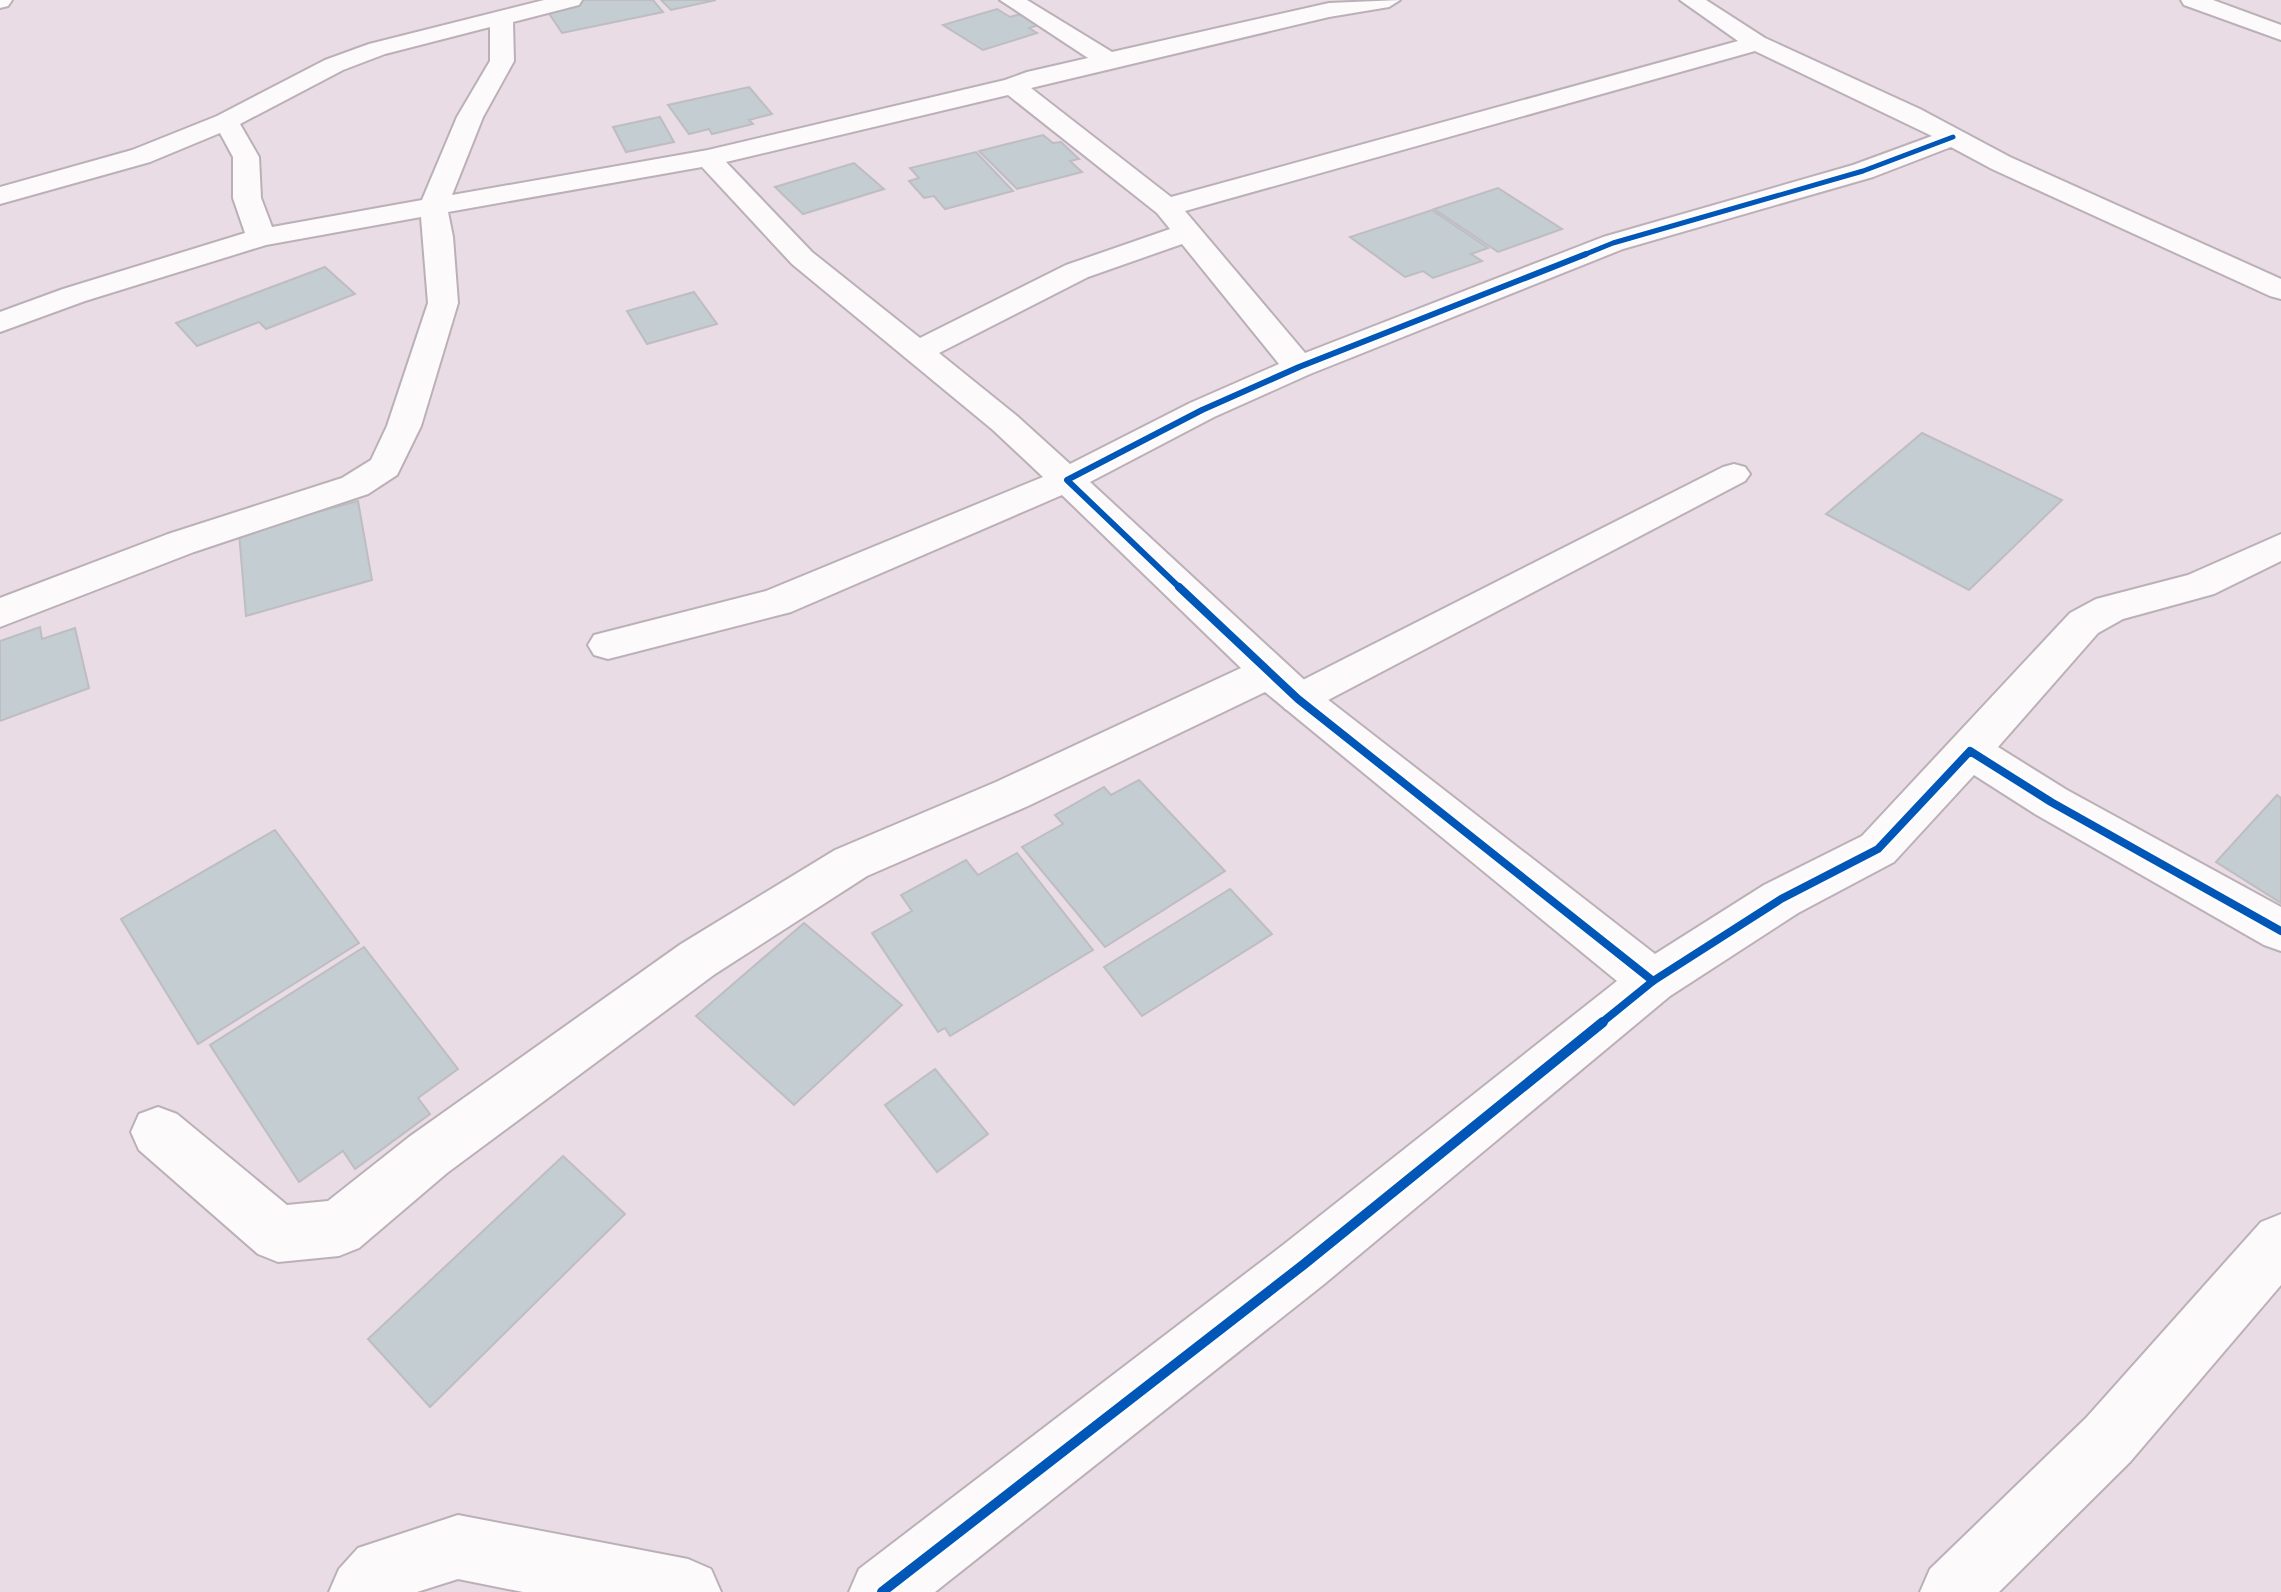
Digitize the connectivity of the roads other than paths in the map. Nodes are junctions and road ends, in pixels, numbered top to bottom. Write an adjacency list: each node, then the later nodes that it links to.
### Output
1 (571, 0): 7 (street)
2 (1011, 0): 10 (street)
3 (1389, 0): 6 (street)
4 (1691, 0): 9 (street)
5 (2192, 0): 8 (street)
6 (1319, 5): 10 (street)
7 (501, 16): 12 (street); 17 (street)
8 (2281, 33)
9 (1757, 43): 13 (street); 16 (street)
10 (1109, 61): 11 (street)
11 (1013, 86): 14 (street); 16 (street)
12 (226, 121): 15 (street); 19 (street)
13 (1953, 137): 20 (street); 23 (street)
14 (708, 158): 17 (street); 22 (street)
15 (0, 196)
16 (1167, 207): 18 (street)
17 (433, 208): 19 (street); 27 (street)
18 (1186, 233): 22 (street); 23 (street)
19 (261, 237): 21 (street)
20 (2281, 290)
21 (0, 323)
22 (917, 352): 25 (street)
23 (1299, 367): 25 (street)
24 (1734, 474): 29 (lane)
25 (1067, 480): 28 (street); 29 (street)
26 (2281, 546): 30 (street)
27 (0, 613)
28 (608, 645)
29 (1284, 685): 32 (street); 33 (street)
30 (1970, 751): 31 (street); 32 (street)
31 (2281, 931)
32 (1653, 981): 37 (street)
33 (158, 1132)
34 (2281, 1242): 38 (street)
35 (362, 1592): 36 (street)
36 (688, 1592)
37 (882, 1592)
38 (1953, 1592)

